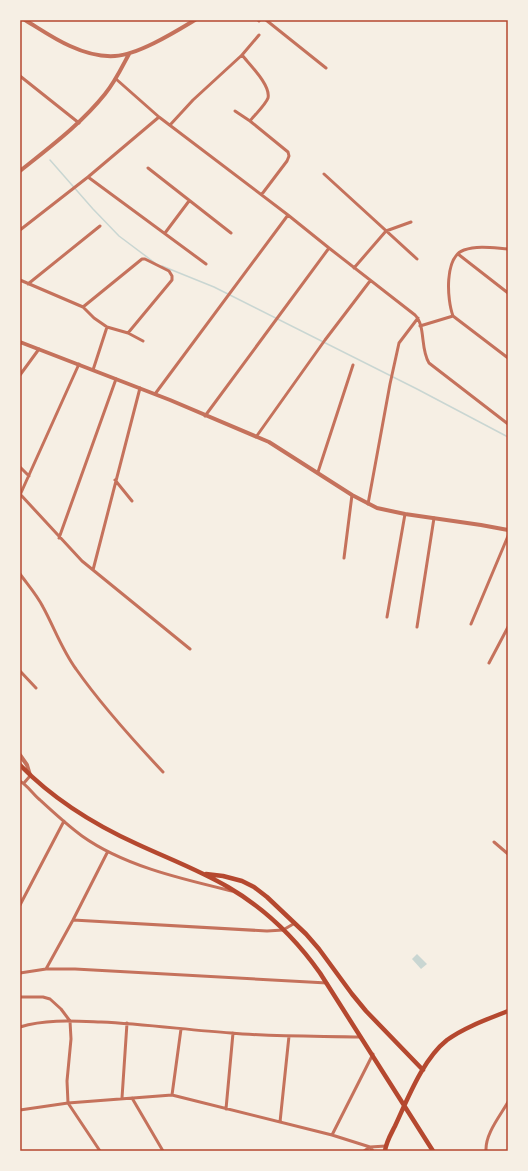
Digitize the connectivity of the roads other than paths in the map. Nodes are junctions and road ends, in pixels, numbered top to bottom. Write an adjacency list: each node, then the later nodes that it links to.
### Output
1 (25, 20): 5 (street)
2 (195, 20): 5 (street)
3 (266, 20): 7 (street)
4 (259, 35): 6 (street)
5 (129, 54): 9 (street)
6 (242, 55): 12 (street); 14 (street)
7 (326, 68)
8 (20, 76): 13 (street)
9 (116, 79): 11 (street); 13 (street)
10 (235, 111): 12 (street)
11 (159, 117): 14 (street); 18 (street)
12 (250, 121): 19 (street)
13 (78, 123): 16 (street)
14 (170, 125): 19 (street)
15 (148, 168): 20 (street)
16 (20, 171)
17 (324, 174): 25 (street)
18 (88, 177): 24 (street); 26 (street)
19 (262, 194): 21 (street)
20 (189, 201): 26 (street); 27 (street)
21 (288, 215): 28 (street); 54 (street)
22 (411, 222): 25 (street)
23 (100, 226): 36 (street)
24 (20, 230)
25 (386, 231): 31 (street); 33 (street)
26 (165, 233): 32 (street)
27 (231, 233)
28 (329, 248): 33 (street); 55 (street)
29 (508, 249): 30 (street)
30 (458, 254): 37 (street); 39 (street)
31 (417, 259)
32 (206, 264)
33 (354, 268): 35 (street)
34 (20, 280): 36 (street)
35 (370, 281): 40 (street); 57 (street)
36 (28, 284): 38 (street)
37 (508, 292)
38 (83, 307): 42 (street); 43 (street)
39 (454, 316): 41 (street); 47 (street)
40 (418, 318): 41 (street); 65 (street)
41 (420, 326): 56 (street)
42 (107, 327): 43 (street); 50 (street)
43 (128, 334): 45 (street)
44 (20, 342): 46 (street)
45 (143, 342)
46 (39, 349): 48 (street); 51 (street)
47 (508, 358)
48 (79, 364): 50 (street); 60 (street)
49 (353, 365): 59 (street)
50 (93, 370): 52 (street)
51 (20, 375)
52 (116, 379): 53 (street); 70 (street)
53 (140, 388): 54 (street); 61 (street)
54 (155, 394): 55 (street)
55 (206, 416): 57 (street)
56 (508, 424)
57 (256, 437): 59 (street)
58 (20, 467): 60 (street)
59 (318, 472): 63 (street)
60 (30, 476): 62 (street)
61 (116, 480): 64 (street); 72 (street)
62 (20, 494): 70 (street)
63 (352, 495): 65 (street); 71 (street)
64 (132, 501)
65 (368, 504): 66 (street)
66 (406, 514): 67 (street); 74 (street)
67 (434, 518): 68 (street); 76 (street)
68 (508, 530)
69 (508, 536): 75 (street)
70 (59, 538): 72 (street)
71 (344, 558)
72 (93, 570): 78 (street)
73 (20, 574): 84 (street)
74 (387, 617)
75 (471, 624)
76 (417, 627)
77 (508, 627): 79 (street)
78 (190, 649)
79 (489, 663)
80 (20, 671): 81 (street)
81 (36, 688)
82 (20, 755): 85 (street)
83 (20, 765): 85 (main road)
84 (163, 772)
85 (30, 776): 87 (street); 92 (main road)
86 (20, 781): 87 (street)
87 (24, 783): 88 (street)
88 (64, 821): 90 (street); 94 (street)
89 (494, 842): 91 (street)
90 (107, 852): 93 (street); 95 (street)
91 (508, 854)
92 (202, 874): 93 (main road); 96 (main road)
93 (235, 891): 97 (main road)
94 (20, 905)
95 (73, 920): 97 (street); 98 (street)
96 (296, 923): 97 (street); 111 (main road)
97 (283, 930): 100 (main road)
98 (46, 969): 99 (street); 100 (street)
99 (20, 973)
100 (327, 983): 109 (main road)
101 (20, 997): 103 (street)
102 (508, 1011): 111 (main road)
103 (70, 1021): 104 (street); 105 (street); 116 (street)
104 (127, 1024): 106 (street); 113 (street)
105 (20, 1027)
106 (181, 1028): 107 (street); 112 (street)
107 (233, 1033): 108 (street); 118 (street)
108 (289, 1036): 109 (street); 120 (street)
109 (361, 1037): 110 (main road)
110 (373, 1054): 117 (main road); 121 (street)
111 (423, 1070): 117 (main road)
112 (172, 1095): 114 (street); 118 (street)
113 (122, 1098): 114 (street); 116 (street)
114 (132, 1098): 126 (street)
115 (508, 1102): 130 (street)
116 (68, 1103): 119 (street); 124 (street)
117 (404, 1105): 123 (main road); 129 (main road)
118 (226, 1109): 120 (street)
119 (20, 1110)
120 (280, 1122): 121 (street)
121 (332, 1135): 122 (street)
122 (370, 1147): 123 (street); 127 (street); 128 (street)
123 (385, 1148)
124 (99, 1150): 125 (street)
125 (94, 1151)
126 (163, 1151)
127 (364, 1151)
128 (373, 1151)
129 (432, 1151)
130 (486, 1151)

